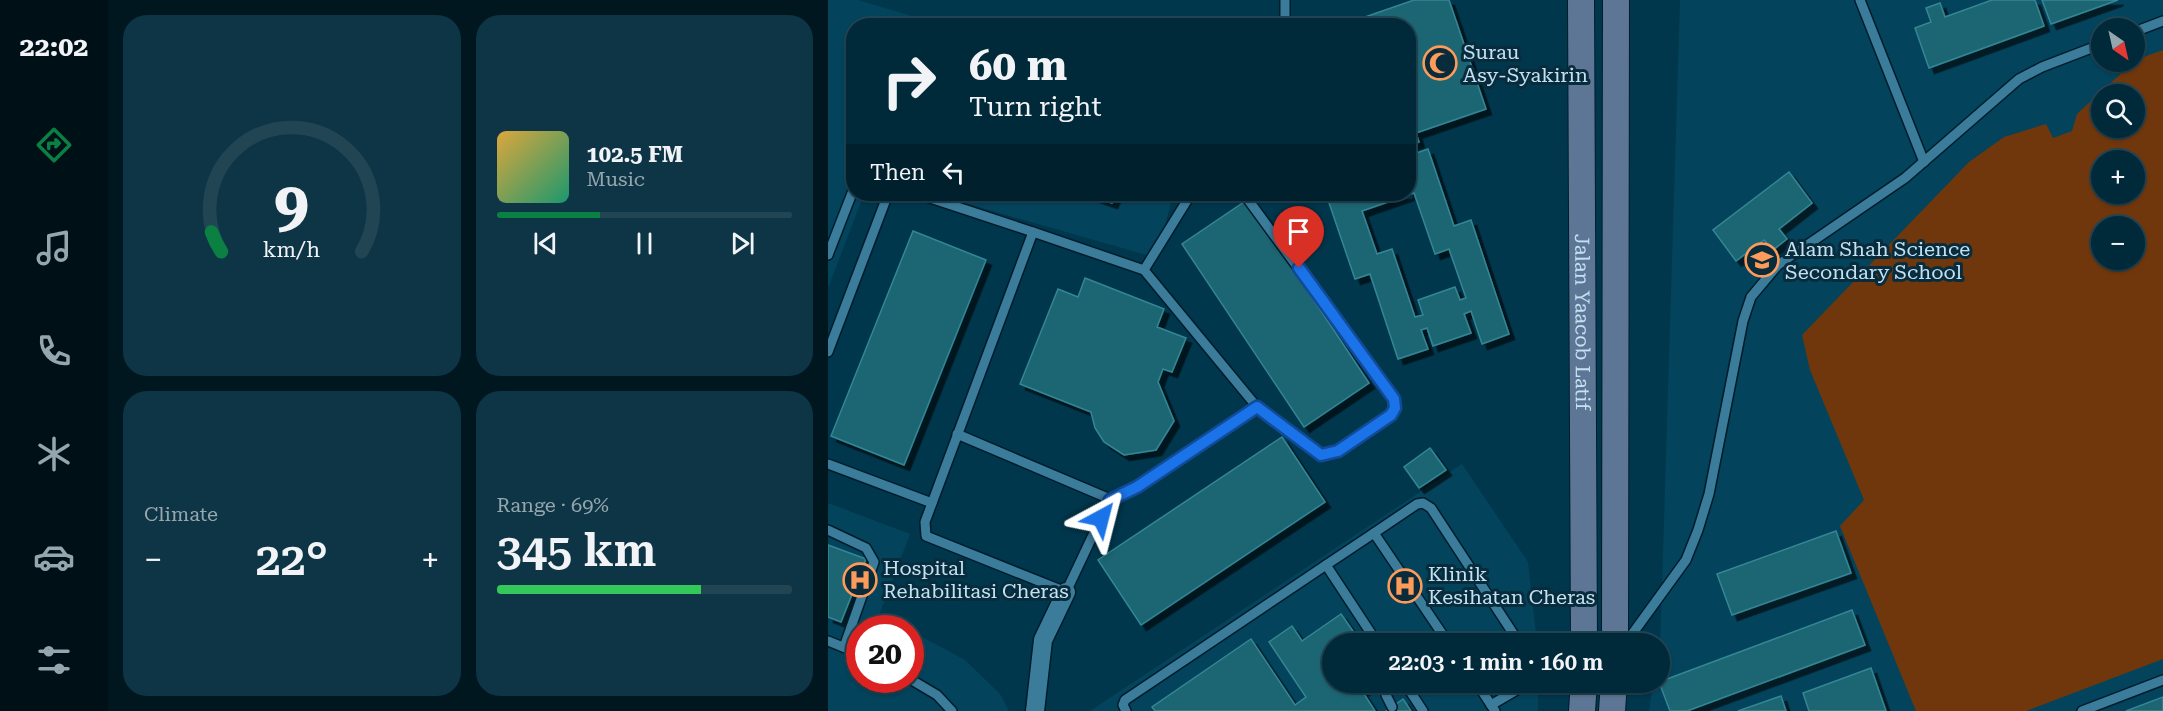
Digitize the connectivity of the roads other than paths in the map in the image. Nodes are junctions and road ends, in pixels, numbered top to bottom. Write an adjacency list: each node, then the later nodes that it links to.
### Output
1 (1286, 0): 5 (lane)
2 (1581, 0): 31 (main road, Jalan Yaacob Latif)
3 (1616, 0): 32 (main road, Jalan Yaacob Latif)
4 (1860, 0): 9 (lane)
5 (1285, 18)
6 (2163, 21): 7 (lane)
7 (2145, 28)
8 (2091, 48): 9 (lane)
9 (1924, 162): 33 (lane)
10 (849, 201): 16 (lane)
11 (885, 201): 18 (lane)
12 (939, 201): 15 (lane)
13 (1187, 201): 17 (lane)
14 (1249, 201): 19 (lane)
15 (1033, 232): 17 (lane); 20 (lane)
16 (828, 255)
17 (1144, 270): 19 (lane)
18 (828, 352)
19 (1257, 407): 22 (lane)
20 (957, 434): 22 (lane); 23 (lane)
21 (828, 464): 23 (lane)
22 (1110, 500): 27 (lane)
23 (932, 503): 27 (lane)
24 (828, 530): 35 (lane)
25 (1374, 533): 26 (lane); 29 (lane); 30 (lane)
26 (1326, 565): 28 (lane); 49 (lane)
27 (1066, 592): 48 (street)
28 (1371, 633)
29 (1442, 633)
30 (1513, 633)
31 (1584, 633)
32 (1615, 633)
33 (1633, 633)
34 (828, 641): 35 (lane)
35 (844, 647)
36 (2163, 680): 46 (lane)
37 (924, 687): 47 (lane)
38 (1387, 693): 44 (lane)
39 (1411, 693): 50 (lane)
40 (1483, 693): 45 (lane)
41 (1511, 693): 45 (lane)
42 (1583, 693): 51 (main road)
43 (1613, 693): 52 (main road)
44 (1392, 707)
45 (1493, 708)
46 (2085, 710)
47 (952, 711)
48 (1035, 711)
49 (1126, 711)
50 (1423, 711)
51 (1582, 711)
52 (1612, 711)

